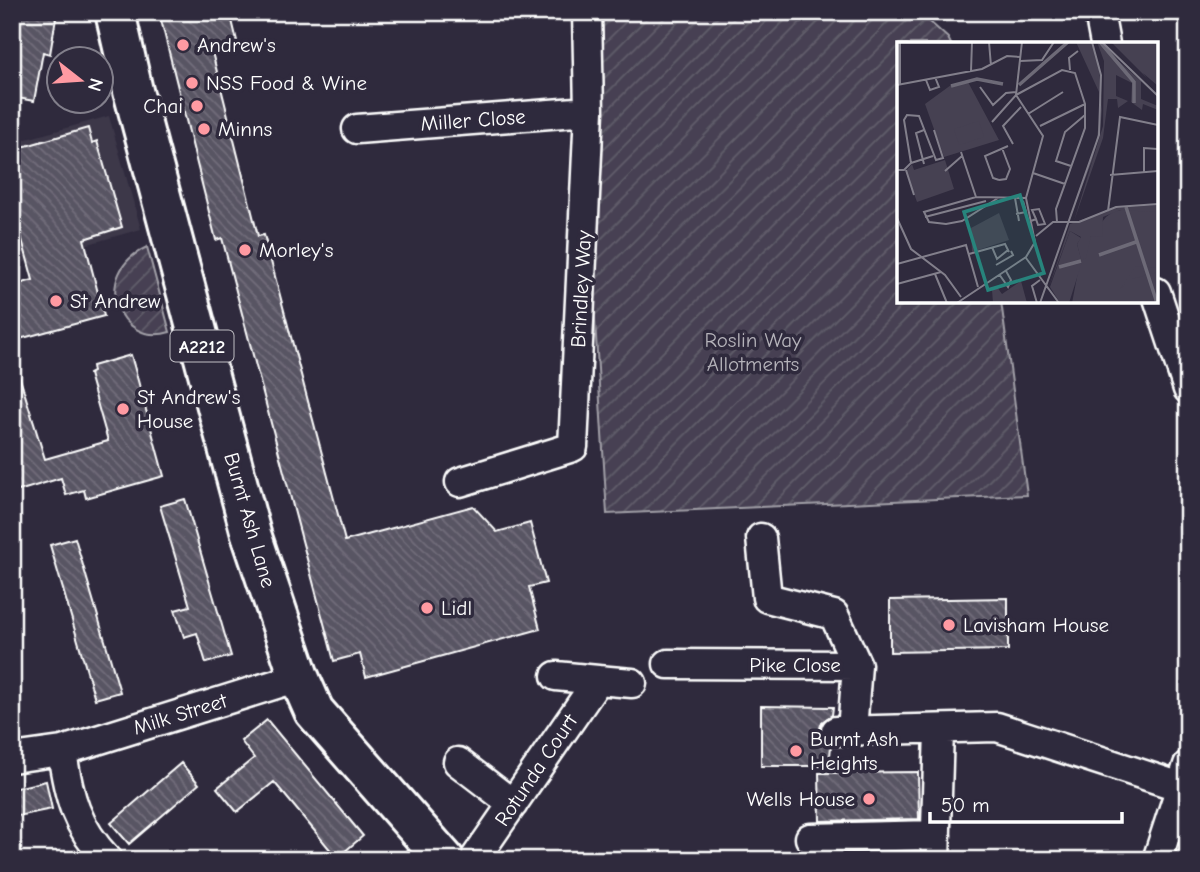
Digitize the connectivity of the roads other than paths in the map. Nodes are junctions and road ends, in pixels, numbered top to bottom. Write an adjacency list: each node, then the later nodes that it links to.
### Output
1 (114, 12): 14 (main road, Burnt Ash Lane / A2212)
2 (587, 12): 5 (street, Brindley Way)
3 (1099, 12): 4 (street)
4 (1105, 42)
5 (589, 111): 6 (street, Miller Close); 9 (street, Brindley Way)
6 (357, 129)
7 (1158, 298): 8 (street)
8 (1188, 389)
9 (460, 482)
10 (761, 538): 12 (street)
11 (668, 664): 12 (street, Pike Close)
12 (857, 665): 17 (street, Pike Close)
13 (556, 676): 15 (street)
14 (299, 677): 18 (street, Milk Street); 26 (main road, Burnt Ash Lane / A2212)
15 (598, 680): 16 (street); 22 (street, Rotunda Court)
16 (632, 683)
17 (939, 730): 21 (street, Pike Close); 24 (street)
18 (62, 751): 19 (street, Milk Street); 25 (street)
19 (12, 758)
20 (458, 762): 22 (street)
21 (1184, 776): 28 (street)
22 (513, 804): 27 (street, Rotunda Court)
23 (810, 838): 24 (street)
24 (936, 848)
25 (108, 860)
26 (445, 860)
27 (474, 860)
28 (1157, 860)

